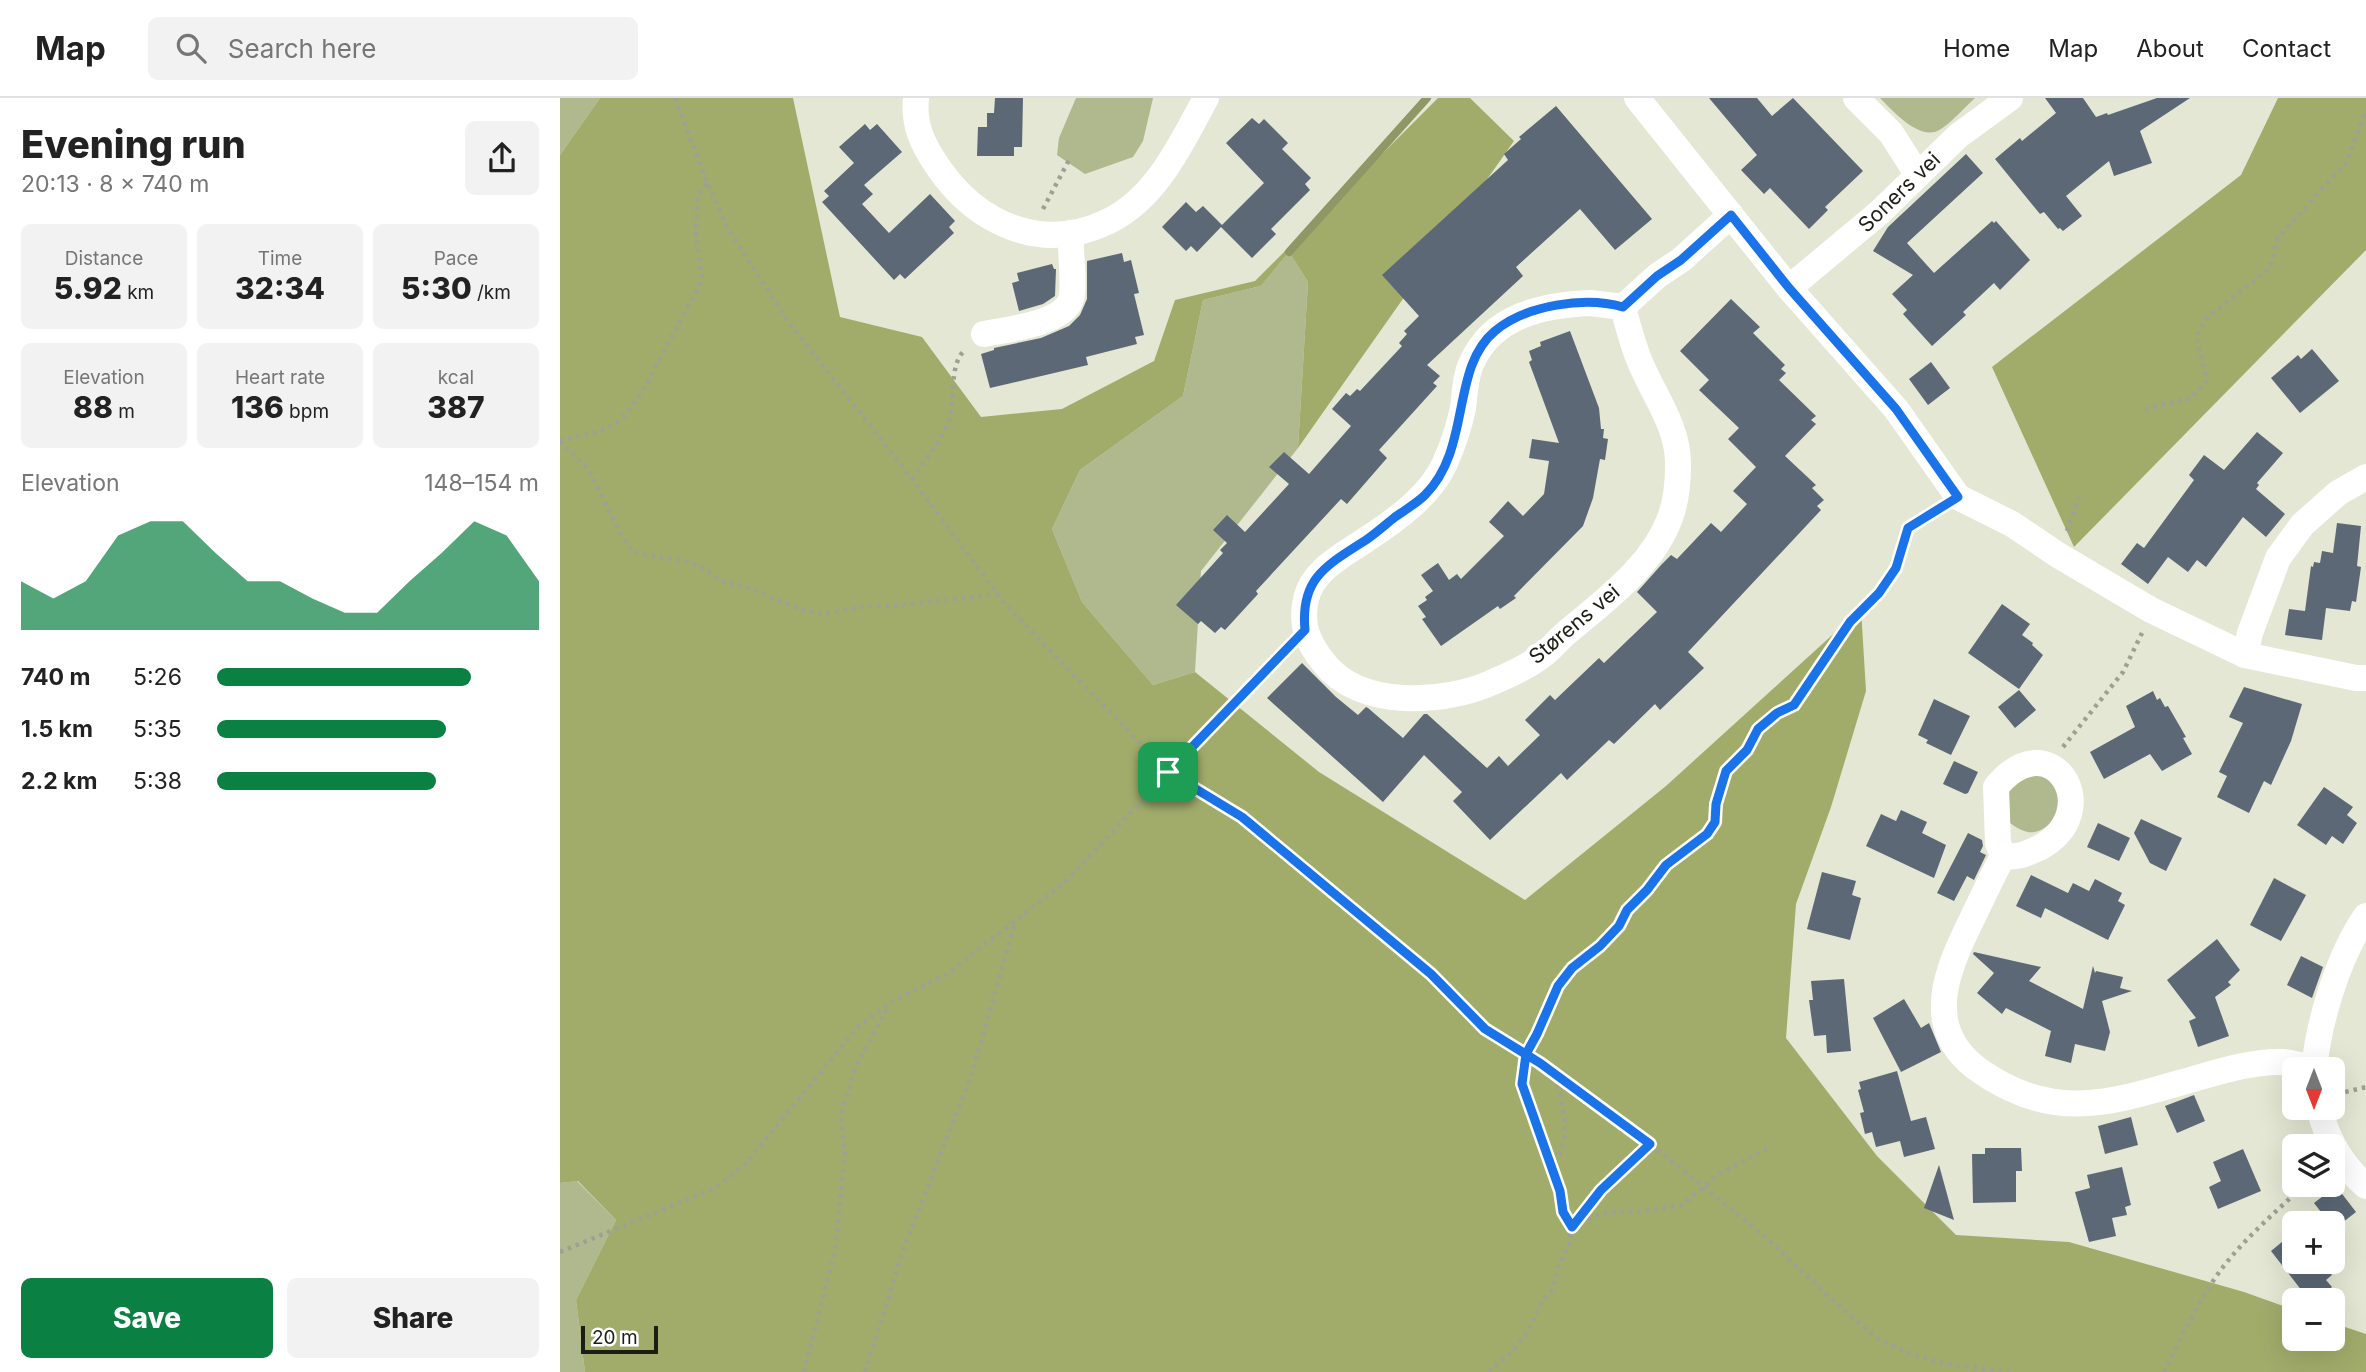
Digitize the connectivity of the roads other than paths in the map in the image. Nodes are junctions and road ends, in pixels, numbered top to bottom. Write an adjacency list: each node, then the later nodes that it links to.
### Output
1 (916, 98): 8 (street)
2 (1206, 98): 8 (street)
3 (1637, 98): 7 (street)
4 (1856, 98): 6 (street)
5 (2010, 98): 6 (street, Soners vei)
6 (1917, 174): 9 (street, Soners vei)
7 (1731, 215): 9 (street); 10 (street)
8 (1071, 233): 11 (street)
9 (1789, 288): 13 (street)
10 (1623, 307): 10 (street, Størens vei)
11 (984, 334)
12 (2366, 477): 13 (street)
13 (2245, 655): 14 (street)
14 (2366, 678)
15 (2003, 856): 15 (street); 18 (street)
16 (2366, 916): 17 (street)
17 (2316, 1057)
18 (2282, 1062)
19 (2322, 1120): 20 (street)
20 (2366, 1186)

